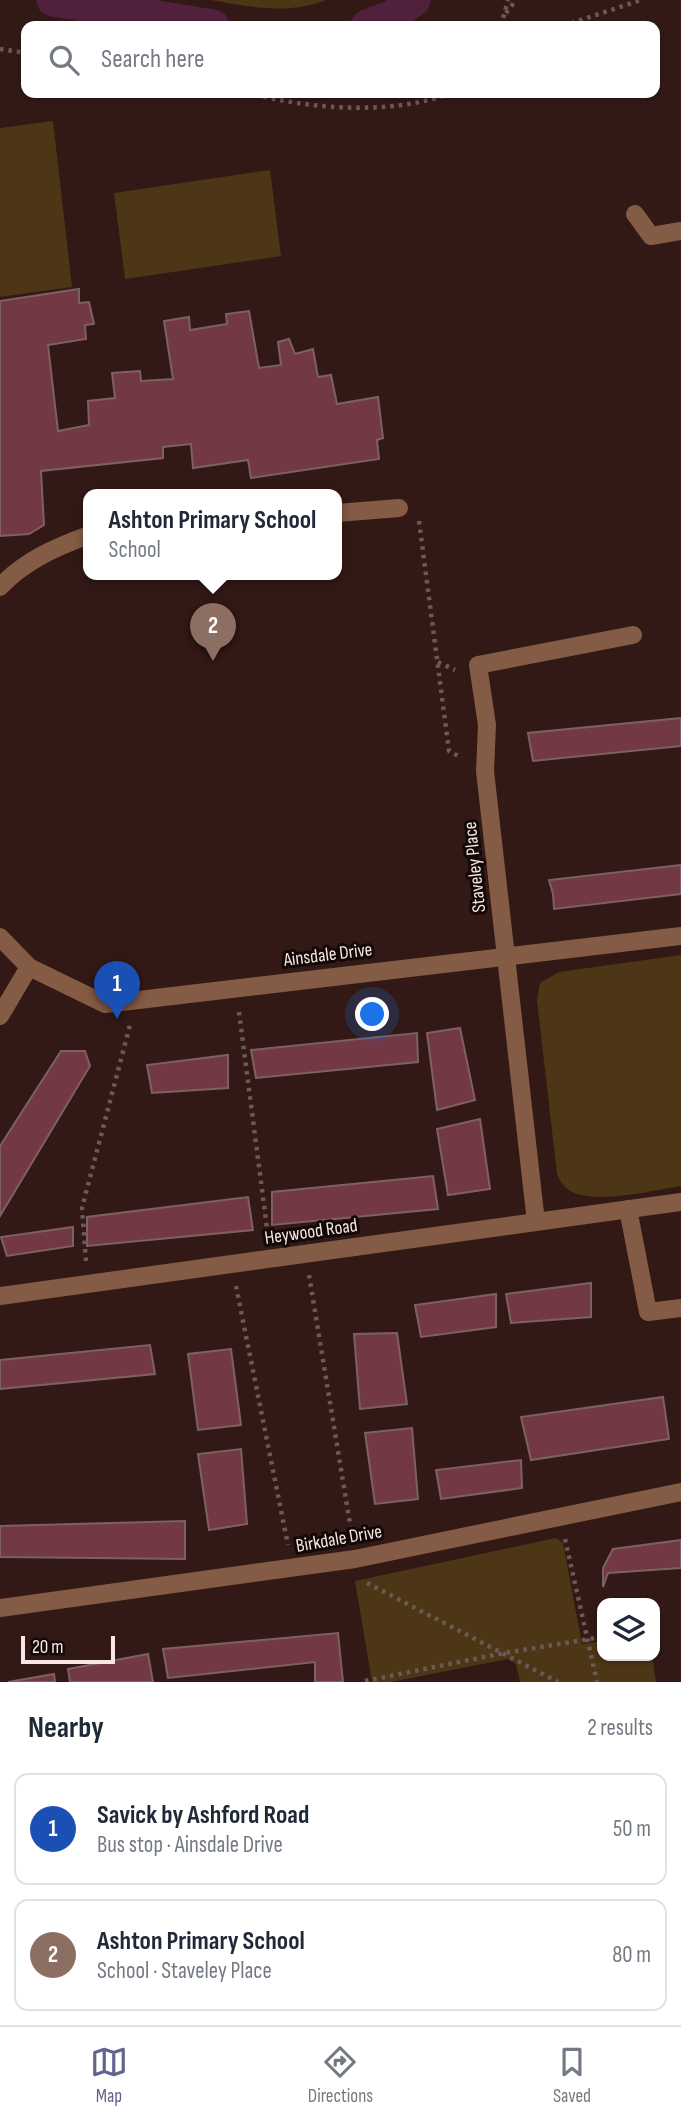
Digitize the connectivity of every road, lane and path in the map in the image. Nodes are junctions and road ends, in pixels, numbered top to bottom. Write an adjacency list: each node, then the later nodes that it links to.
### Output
1 (508, 0): 4 (path)
2 (516, 0): 4 (path)
3 (641, 0): 6 (path)
4 (504, 16): 5 (path)
5 (502, 21)
6 (577, 21)
7 (0, 49): 8 (path)
8 (21, 52)
9 (268, 98): 10 (path)
10 (429, 98)
11 (635, 214): 12 (street)
12 (681, 231)
13 (399, 508): 14 (street); 18 (path)
14 (342, 513)
15 (83, 538): 16 (street)
16 (3, 577)
17 (633, 635): 18 (street, Staveley Place)
18 (485, 771): 21 (street, Staveley Place)
19 (681, 936): 21 (street, Ainsdale Drive)
20 (0, 937): 22 (street, Ainsdale Drive)
21 (506, 956): 23 (street, Ainsdale Drive); 28 (street, Staveley Place)
22 (29, 967): 24 (street, Ainsdale Drive); 25 (street)
23 (236, 987): 24 (street, Ainsdale Drive); 30 (path)
24 (136, 1000): 32 (path)
25 (0, 1016)
26 (681, 1202): 27 (street, Heywood Road)
27 (628, 1209): 28 (street, Heywood Road); 34 (street)
28 (536, 1222): 29 (street, Heywood Road)
29 (305, 1254): 30 (street, Heywood Road); 37 (path)
30 (271, 1259): 31 (street, Heywood Road)
31 (231, 1264): 32 (street, Heywood Road); 38 (path)
32 (88, 1284): 33 (street, Heywood Road)
33 (0, 1296)
34 (681, 1308)
35 (681, 1492): 36 (street, Birkdale Drive)
36 (561, 1517): 37 (street, Birkdale Drive); 41 (path)
37 (355, 1559): 38 (street, Birkdale Drive); 42 (path)
38 (293, 1569): 39 (street, Birkdale Drive)
39 (0, 1608)
40 (597, 1638): 41 (path)
41 (586, 1640): 42 (path); 45 (path)
42 (504, 1653): 43 (path); 44 (path)
43 (365, 1681)
44 (558, 1682)
45 (597, 1682)

